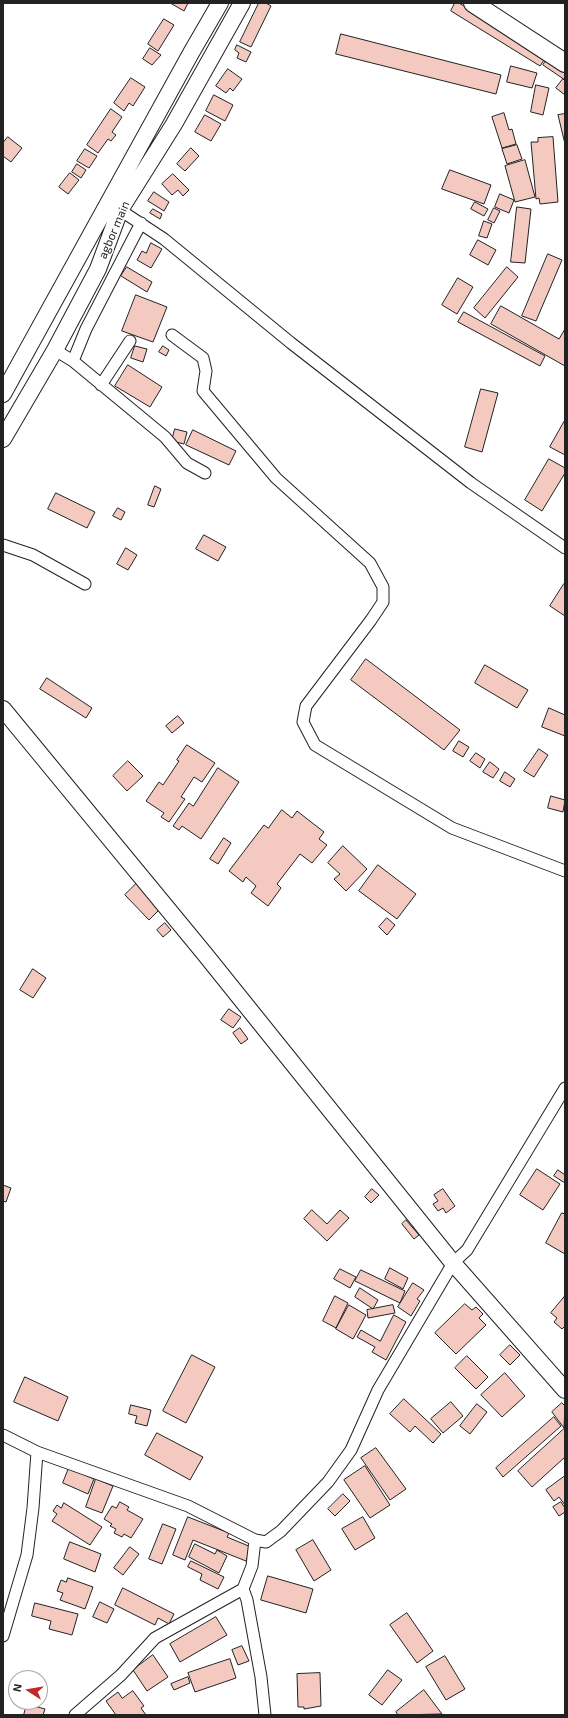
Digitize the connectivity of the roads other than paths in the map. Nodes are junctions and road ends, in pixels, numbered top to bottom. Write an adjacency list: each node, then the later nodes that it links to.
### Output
1 (220, 3): 12 (main road, agbor main)
2 (242, 3): 5 (main road, agbor main)
3 (473, 3): 4 (main road)
4 (565, 63)
5 (120, 210): 6 (street); 9 (main road, agbor main)
6 (141, 223): 10 (street); 16 (street)
7 (172, 335): 19 (street)
8 (130, 341): 11 (street)
9 (55, 350): 10 (street); 13 (main road, agbor main)
10 (73, 361): 11 (street)
11 (101, 385): 14 (street)
12 (3, 394)
13 (3, 439)
14 (205, 473)
15 (3, 545): 17 (street)
16 (565, 548)
17 (85, 584)
18 (3, 709): 21 (main road)
19 (565, 871)
20 (565, 1088): 21 (street)
21 (453, 1263): 22 (main road); 25 (street)
22 (565, 1390)
23 (3, 1435): 24 (street)
24 (37, 1452): 25 (street); 27 (street)
25 (255, 1540): 26 (street)
26 (243, 1589): 28 (street); 29 (street)
27 (3, 1636)
28 (75, 1715)
29 (265, 1715)

